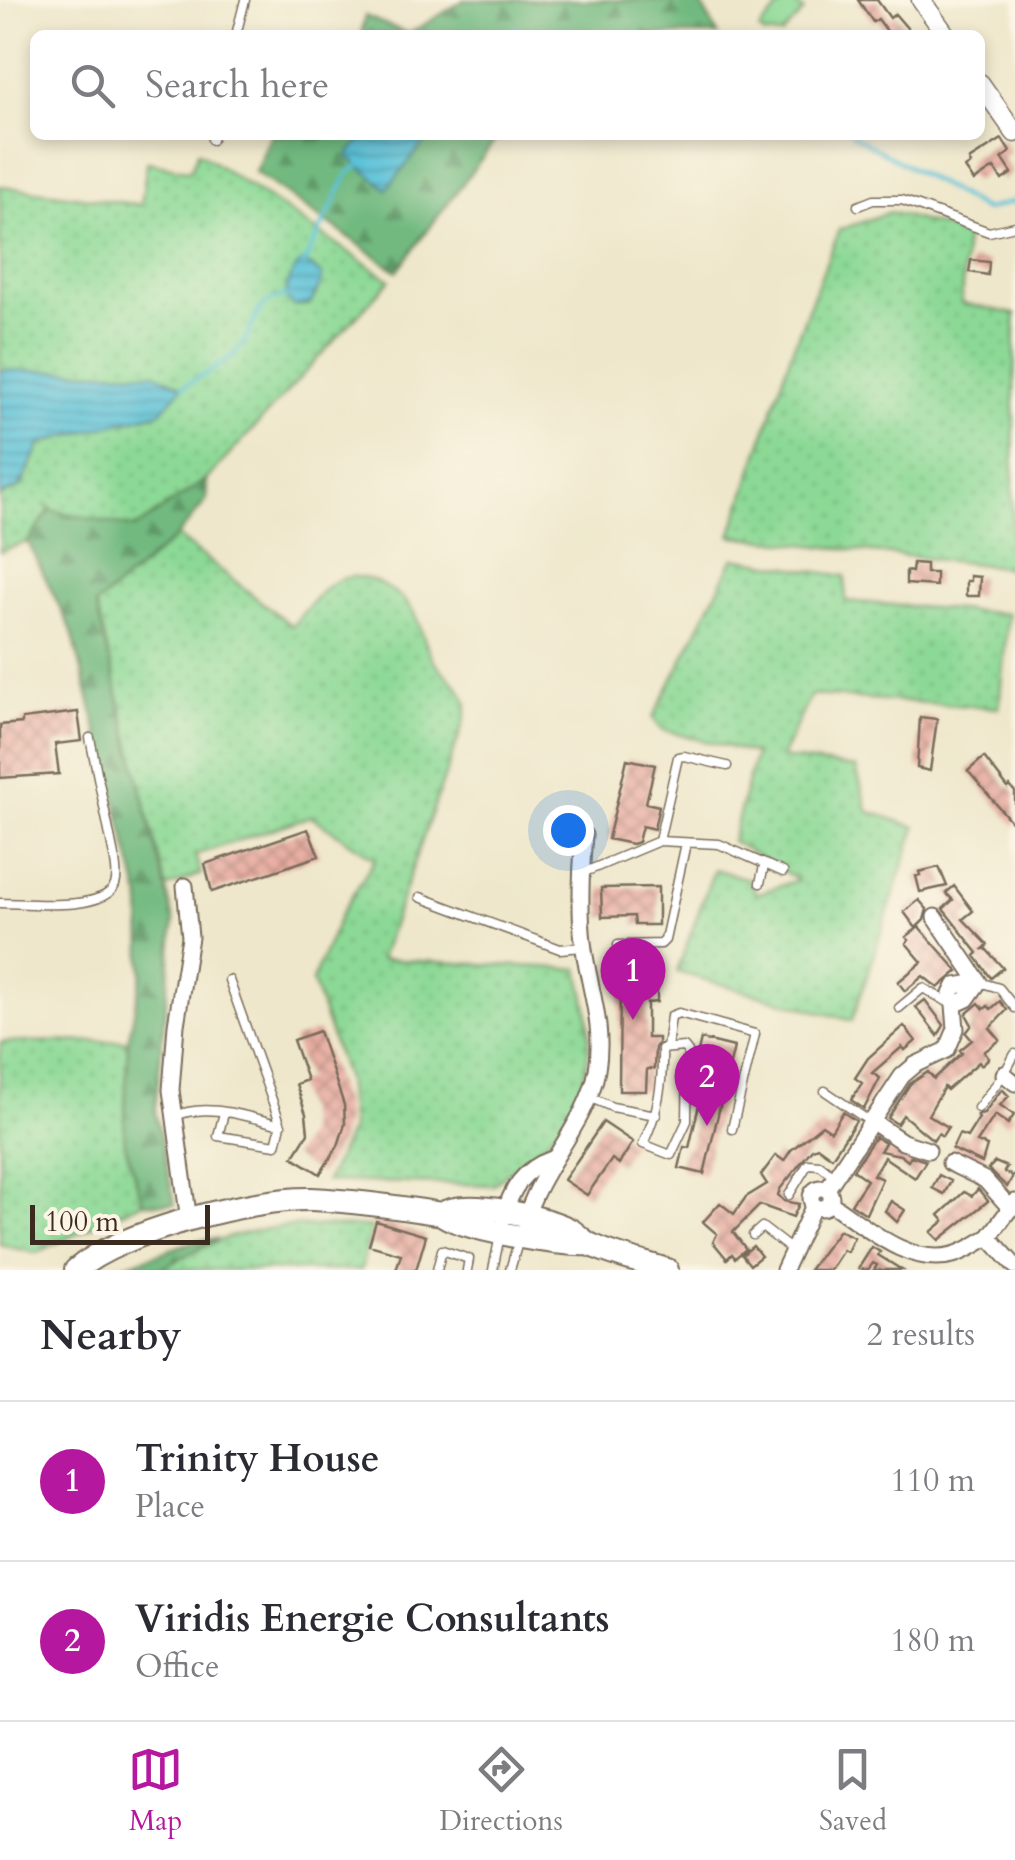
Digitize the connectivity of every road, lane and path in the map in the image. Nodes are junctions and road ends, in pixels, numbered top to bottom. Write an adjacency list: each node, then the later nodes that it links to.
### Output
1 (245, 0): 3 (lane)
2 (921, 0): 4 (street)
3 (237, 30)
4 (942, 30)
5 (985, 90): 6 (street)
6 (1015, 132)
7 (858, 206): 8 (lane)
8 (1015, 226)
9 (90, 738): 20 (lane)
10 (727, 766): 12 (lane)
11 (584, 835): 16 (street)
12 (659, 842): 13 (lane); 16 (lane)
13 (686, 843): 14 (lane); 22 (lane)
14 (764, 866): 15 (lane); 17 (lane)
15 (783, 872)
16 (580, 874): 23 (street)
17 (760, 882)
18 (186, 886): 37 (street)
19 (420, 897): 23 (lane)
20 (0, 903)
21 (935, 917): 25 (street)
22 (618, 944)
23 (584, 947): 33 (street)
24 (228, 980): 39 (lane)
25 (979, 982): 26 (street); 28 (lane)
26 (954, 1005): 27 (lane); 38 (street)
27 (899, 1008)
28 (1015, 1008)
29 (667, 1048): 36 (lane); 36 (lane); 40 (lane)
30 (1015, 1054): 31 (lane)
31 (1010, 1079): 34 (lane)
32 (825, 1091): 38 (lane)
33 (589, 1097): 36 (lane); 47 (street)
34 (978, 1108)
35 (224, 1113): 37 (lane); 39 (lane); 39 (lane)
36 (656, 1116)
37 (173, 1117): 46 (street)
38 (873, 1123): 41 (street); 43 (street)
39 (281, 1125)
40 (732, 1128)
41 (928, 1150)
42 (950, 1163): 45 (street)
43 (826, 1194): 44 (lane); 49 (street); 50 (street)
44 (789, 1195)
45 (1013, 1206): 49 (street)
46 (189, 1221): 47 (main road); 52 (main road)
47 (513, 1224): 55 (lane); 56 (lane); 57 (main road)
48 (753, 1235): 50 (lane)
49 (990, 1237): 51 (street)
50 (793, 1250): 58 (street)
51 (1015, 1266)
52 (74, 1268)
53 (437, 1270): 54 (lane)
54 (466, 1270)
55 (493, 1270)
56 (510, 1270)
57 (667, 1270)
58 (784, 1270)

